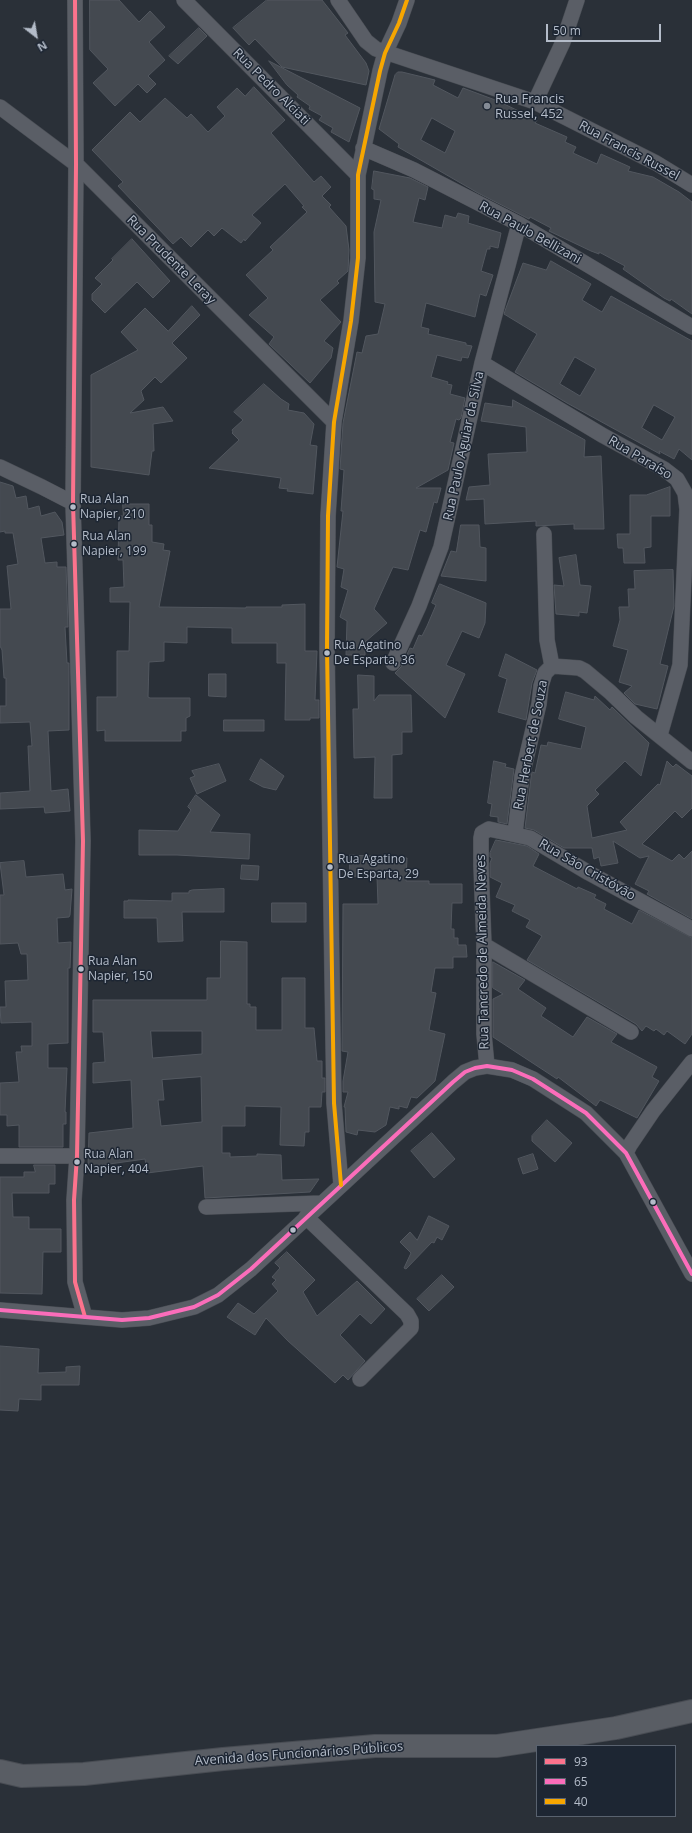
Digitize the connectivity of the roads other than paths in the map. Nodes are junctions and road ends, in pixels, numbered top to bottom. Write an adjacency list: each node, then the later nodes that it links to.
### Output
1 (75, 0): 10 (street)
2 (184, 0): 11 (street, Rua Pedro Alciati)
3 (338, 0): 6 (street, Rua Francis Russel)
4 (407, 0): 6 (street)
5 (577, 0): 7 (street)
6 (385, 53): 7 (street, Rua Francis Russel); 9 (street)
7 (535, 102): 12 (street, Rua Francis Russel)
8 (0, 107): 10 (street, Rua Prudente Leray)
9 (363, 148): 11 (street); 13 (street, Rua Paulo Bellizani)
10 (76, 164): 16 (street, Rua Prudente Leray); 18 (street)
11 (358, 175): 16 (street)
12 (692, 186)
13 (519, 224): 14 (street, Rua Paulo Bellizani); 15 (street, Rua Paulo Aguiar da Silva)
14 (692, 327)
15 (482, 363): 20 (street, Rua Paulo Aguiar da Silva); 22 (street, Rua Paraíso)
16 (334, 422): 34 (street)
17 (0, 467): 18 (street)
18 (73, 504): 33 (street)
19 (544, 534): 21 (street)
20 (393, 663)
21 (552, 666): 22 (street, Rua Herbert de Souza); 24 (street, Rua Herbert de Souza)
22 (660, 735): 23 (street, Rua Herbert de Souza)
23 (692, 762)
24 (515, 833): 25 (street, Rua São Cristóvão); 26 (street, Rua São Cristóvão)
25 (481, 838): 27 (street, Rua Tancredo de Almeida Neves)
26 (692, 929)
27 (484, 944): 28 (street); 30 (street, Rua Tancredo de Almeida Neves)
28 (632, 1032)
29 (692, 1062): 31 (street)
30 (487, 1066): 31 (street); 34 (street)
31 (626, 1153): 38 (street)
32 (0, 1156): 33 (street)
33 (77, 1156): 40 (street)
34 (341, 1185): 35 (street)
35 (321, 1202): 36 (street); 37 (street)
36 (206, 1207)
37 (306, 1217): 40 (street); 41 (street)
38 (692, 1274)
39 (0, 1310): 40 (street)
40 (85, 1317)
41 (360, 1379)
42 (692, 1712): 43 (street, Avenida dos Funcionários Públicos)
43 (0, 1772)

